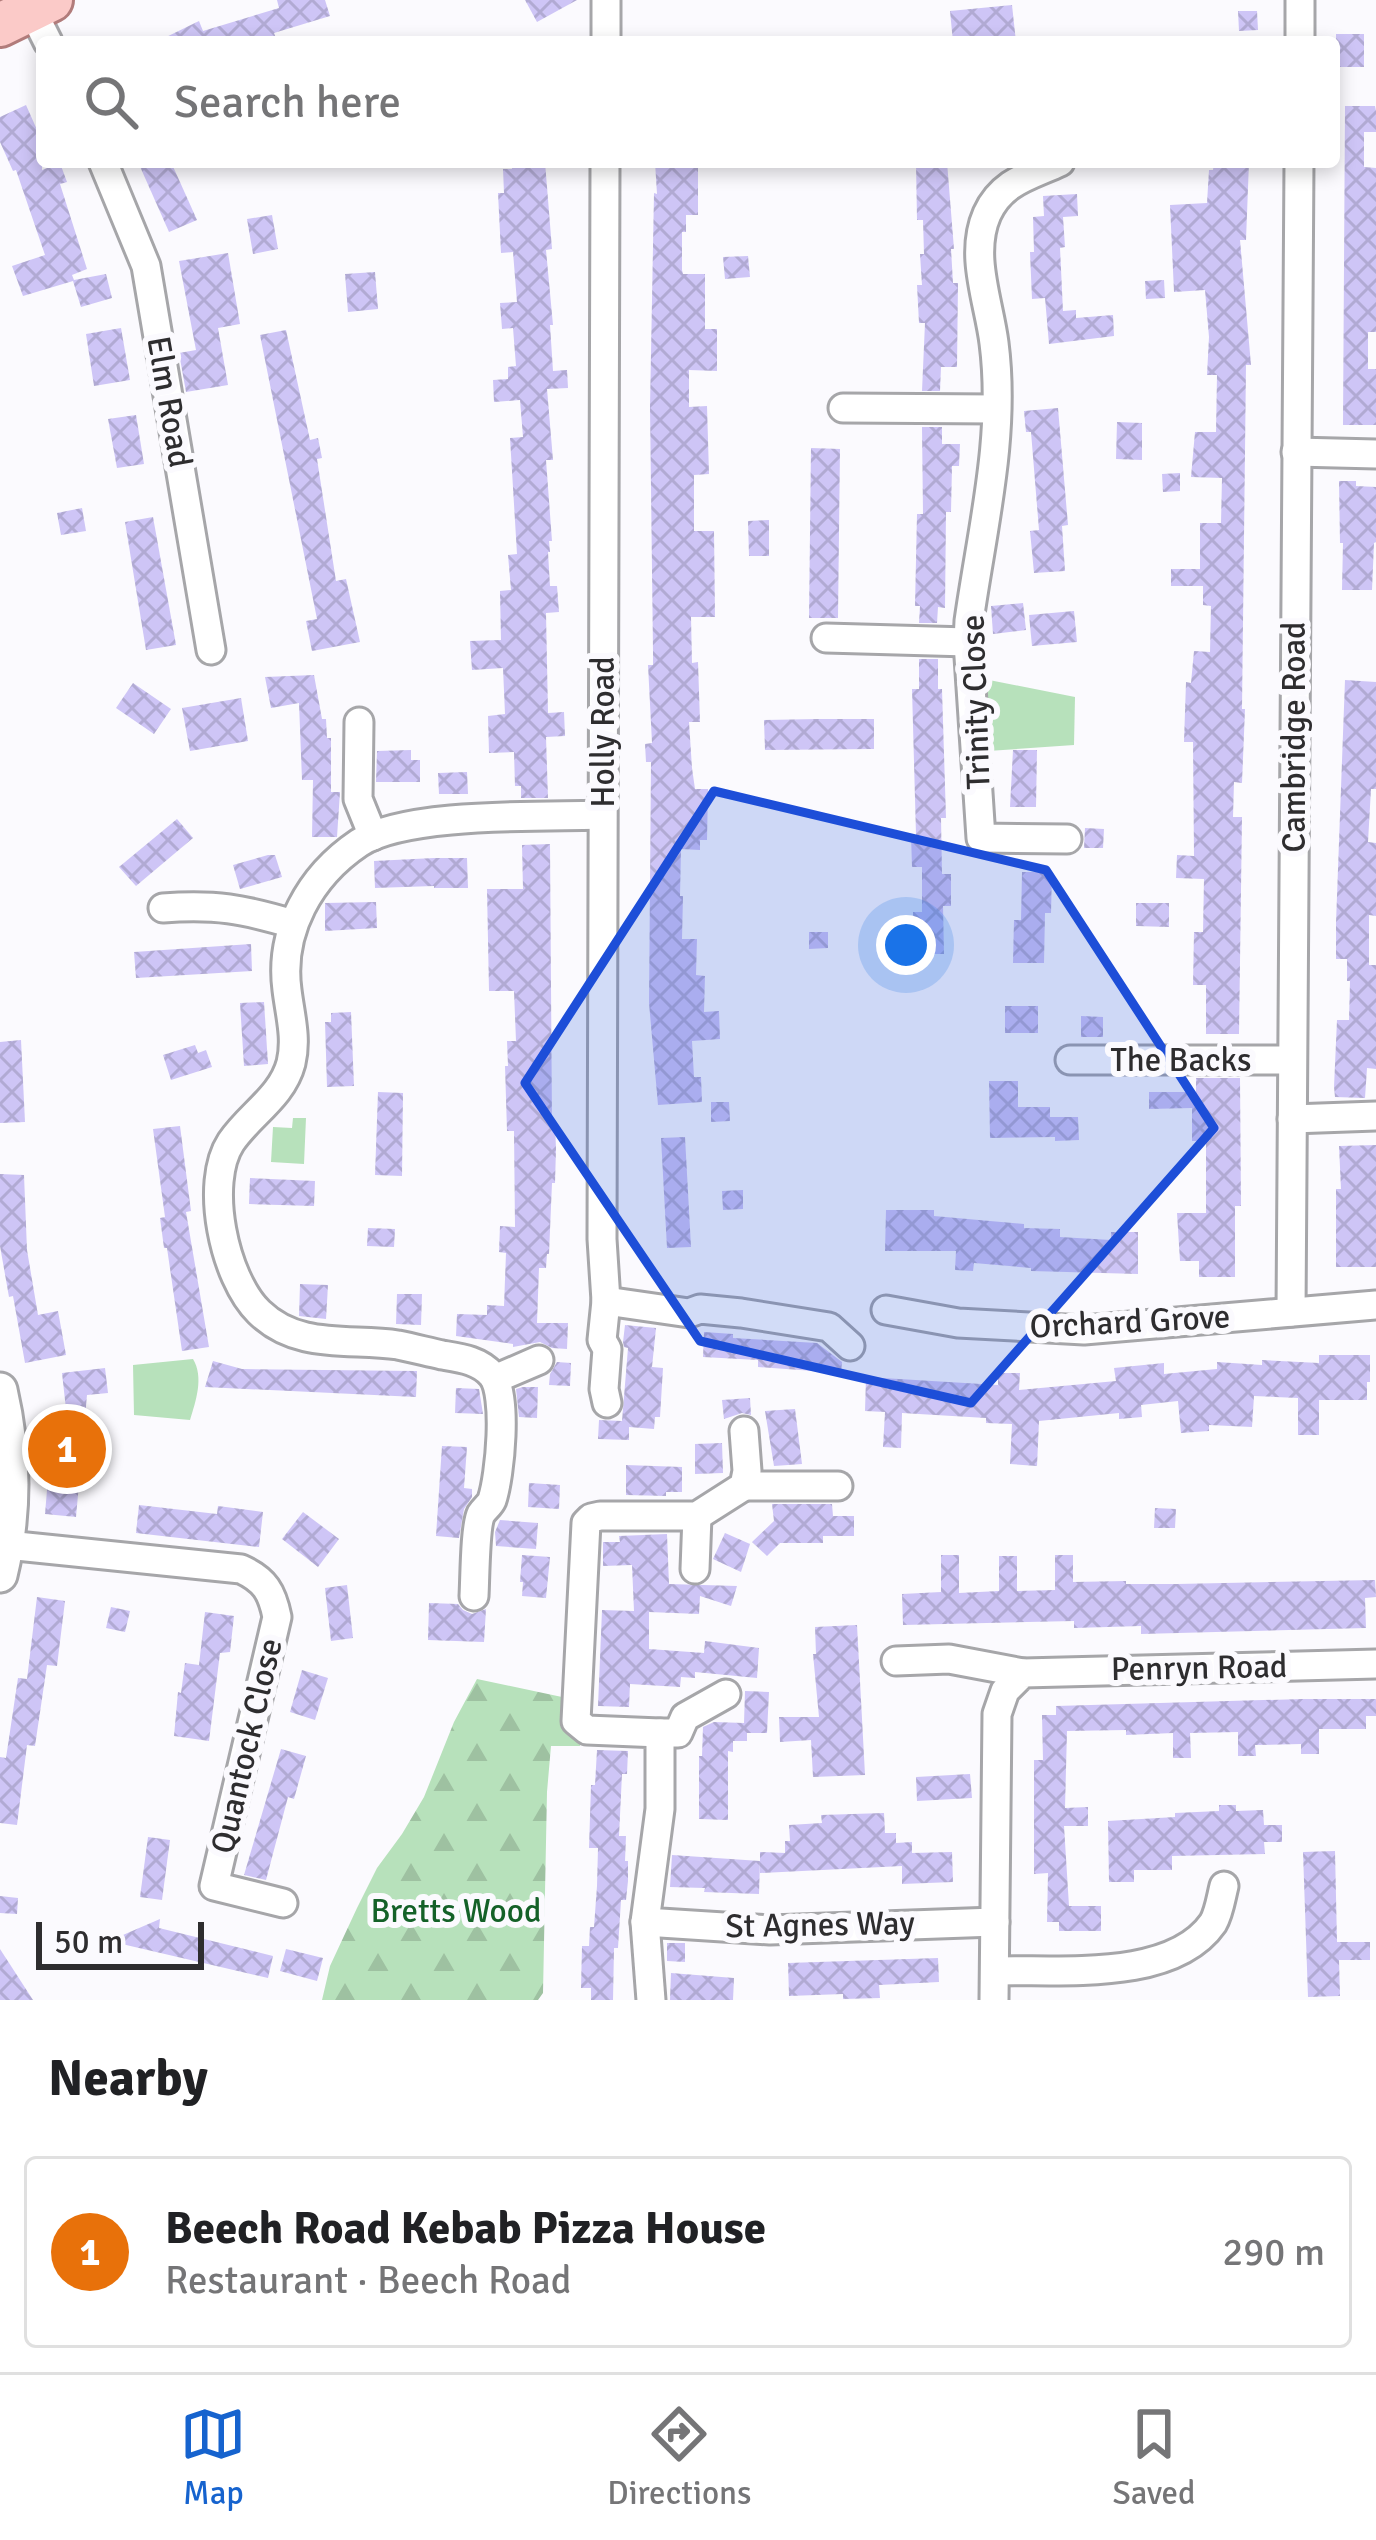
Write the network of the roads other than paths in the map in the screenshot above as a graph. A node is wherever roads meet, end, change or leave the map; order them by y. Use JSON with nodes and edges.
{"nodes":[{"id":1,"x":606,"y":0,"type":"edge"},
{"id":2,"x":1300,"y":0,"type":"edge"},
{"id":3,"x":606,"y":36,"type":"edge"},
{"id":4,"x":1300,"y":36,"type":"edge"},
{"id":5,"x":105,"y":168,"type":"edge"},
{"id":6,"x":605,"y":168,"type":"edge"},
{"id":7,"x":1046,"y":168,"type":"edge"},
{"id":8,"x":1299,"y":168,"type":"edge"},
{"id":9,"x":843,"y":408,"type":"dead end"},
{"id":10,"x":996,"y":410,"type":"junction"},
{"id":11,"x":1296,"y":452,"type":"junction"},
{"id":12,"x":1376,"y":454,"type":"edge"},
{"id":13,"x":826,"y":638,"type":"dead end"},
{"id":14,"x":968,"y":642,"type":"junction"},
{"id":15,"x":211,"y":650,"type":"dead end"},
{"id":16,"x":359,"y":722,"type":"dead end"},
{"id":17,"x":602,"y":815,"type":"junction"},
{"id":18,"x":373,"y":836,"type":"junction"},
{"id":19,"x":1067,"y":839,"type":"dead end"},
{"id":20,"x":163,"y":908,"type":"dead end"},
{"id":21,"x":293,"y":924,"type":"junction"},
{"id":22,"x":1070,"y":1060,"type":"dead end"},
{"id":23,"x":1292,"y":1060,"type":"junction"},
{"id":24,"x":1376,"y":1116,"type":"edge"},
{"id":25,"x":1292,"y":1119,"type":"junction"},
{"id":26,"x":606,"y":1301,"type":"junction"},
{"id":27,"x":1376,"y":1305,"type":"edge"},
{"id":28,"x":886,"y":1310,"type":"dead end"},
{"id":29,"x":1291,"y":1312,"type":"junction"},
{"id":30,"x":850,"y":1346,"type":"dead end"},
{"id":31,"x":538,"y":1360,"type":"dead end"},
{"id":32,"x":495,"y":1379,"type":"junction"},
{"id":33,"x":0,"y":1390,"type":"edge"},
{"id":34,"x":607,"y":1402,"type":"dead end"},
{"id":35,"x":744,"y":1431,"type":"dead end"},
{"id":36,"x":744,"y":1486,"type":"junction"},
{"id":37,"x":838,"y":1486,"type":"dead end"},
{"id":38,"x":697,"y":1516,"type":"junction"},
{"id":39,"x":4,"y":1560,"type":"edge"},
{"id":40,"x":695,"y":1569,"type":"dead end"},
{"id":41,"x":474,"y":1595,"type":"dead end"},
{"id":42,"x":896,"y":1661,"type":"dead end"},
{"id":43,"x":1376,"y":1664,"type":"edge"},
{"id":44,"x":1023,"y":1673,"type":"junction"},
{"id":45,"x":726,"y":1694,"type":"dead end"},
{"id":46,"x":660,"y":1733,"type":"junction"},
{"id":47,"x":1225,"y":1886,"type":"dead end"},
{"id":48,"x":283,"y":1903,"type":"dead end"},
{"id":49,"x":645,"y":1922,"type":"junction"},
{"id":50,"x":995,"y":1922,"type":"junction"},
{"id":51,"x":995,"y":1971,"type":"junction"},
{"id":52,"x":651,"y":2000,"type":"edge"},
{"id":53,"x":994,"y":2000,"type":"edge"}],
"edges":[{"from":1,"to":3,"type":"street"},
{"from":2,"to":4,"type":"street"},
{"from":5,"to":15,"type":"street","name":"Elm Road"},
{"from":6,"to":17,"type":"street","name":"Holly Road"},
{"from":7,"to":10,"type":"street","name":"Trinity Close"},
{"from":8,"to":11,"type":"street","name":"Cambridge Road"},
{"from":9,"to":10,"type":"street"},
{"from":10,"to":14,"type":"street","name":"Trinity Close"},
{"from":11,"to":12,"type":"street"},
{"from":11,"to":23,"type":"street","name":"Cambridge Road"},
{"from":13,"to":14,"type":"street"},
{"from":14,"to":19,"type":"street","name":"Trinity Close"},
{"from":16,"to":18,"type":"street"},
{"from":17,"to":18,"type":"street"},
{"from":17,"to":26,"type":"street","name":"Holly Road"},
{"from":18,"to":21,"type":"street"},
{"from":20,"to":21,"type":"street"},
{"from":21,"to":32,"type":"street"},
{"from":22,"to":23,"type":"street","name":"The Backs"},
{"from":23,"to":25,"type":"street","name":"Cambridge Road"},
{"from":24,"to":25,"type":"street"},
{"from":25,"to":29,"type":"street","name":"Cambridge Road"},
{"from":26,"to":30,"type":"street"},
{"from":26,"to":34,"type":"street","name":"Holly Road"},
{"from":27,"to":29,"type":"street","name":"Orchard Grove"},
{"from":28,"to":29,"type":"street","name":"Orchard Grove"},
{"from":31,"to":32,"type":"street"},
{"from":32,"to":41,"type":"street"},
{"from":33,"to":39,"type":"street"},
{"from":35,"to":36,"type":"street"},
{"from":36,"to":37,"type":"street"},
{"from":36,"to":38,"type":"street"},
{"from":38,"to":40,"type":"street"},
{"from":38,"to":46,"type":"street"},
{"from":39,"to":48,"type":"street","name":"Quantock Close"},
{"from":42,"to":44,"type":"street","name":"Penryn Road"},
{"from":43,"to":44,"type":"street","name":"Penryn Road"},
{"from":44,"to":50,"type":"street"},
{"from":45,"to":46,"type":"street"},
{"from":46,"to":49,"type":"street"},
{"from":47,"to":51,"type":"street"},
{"from":49,"to":50,"type":"street","name":"St Agnes Way"},
{"from":49,"to":52,"type":"street"},
{"from":50,"to":51,"type":"street"},
{"from":51,"to":53,"type":"street"}]}
